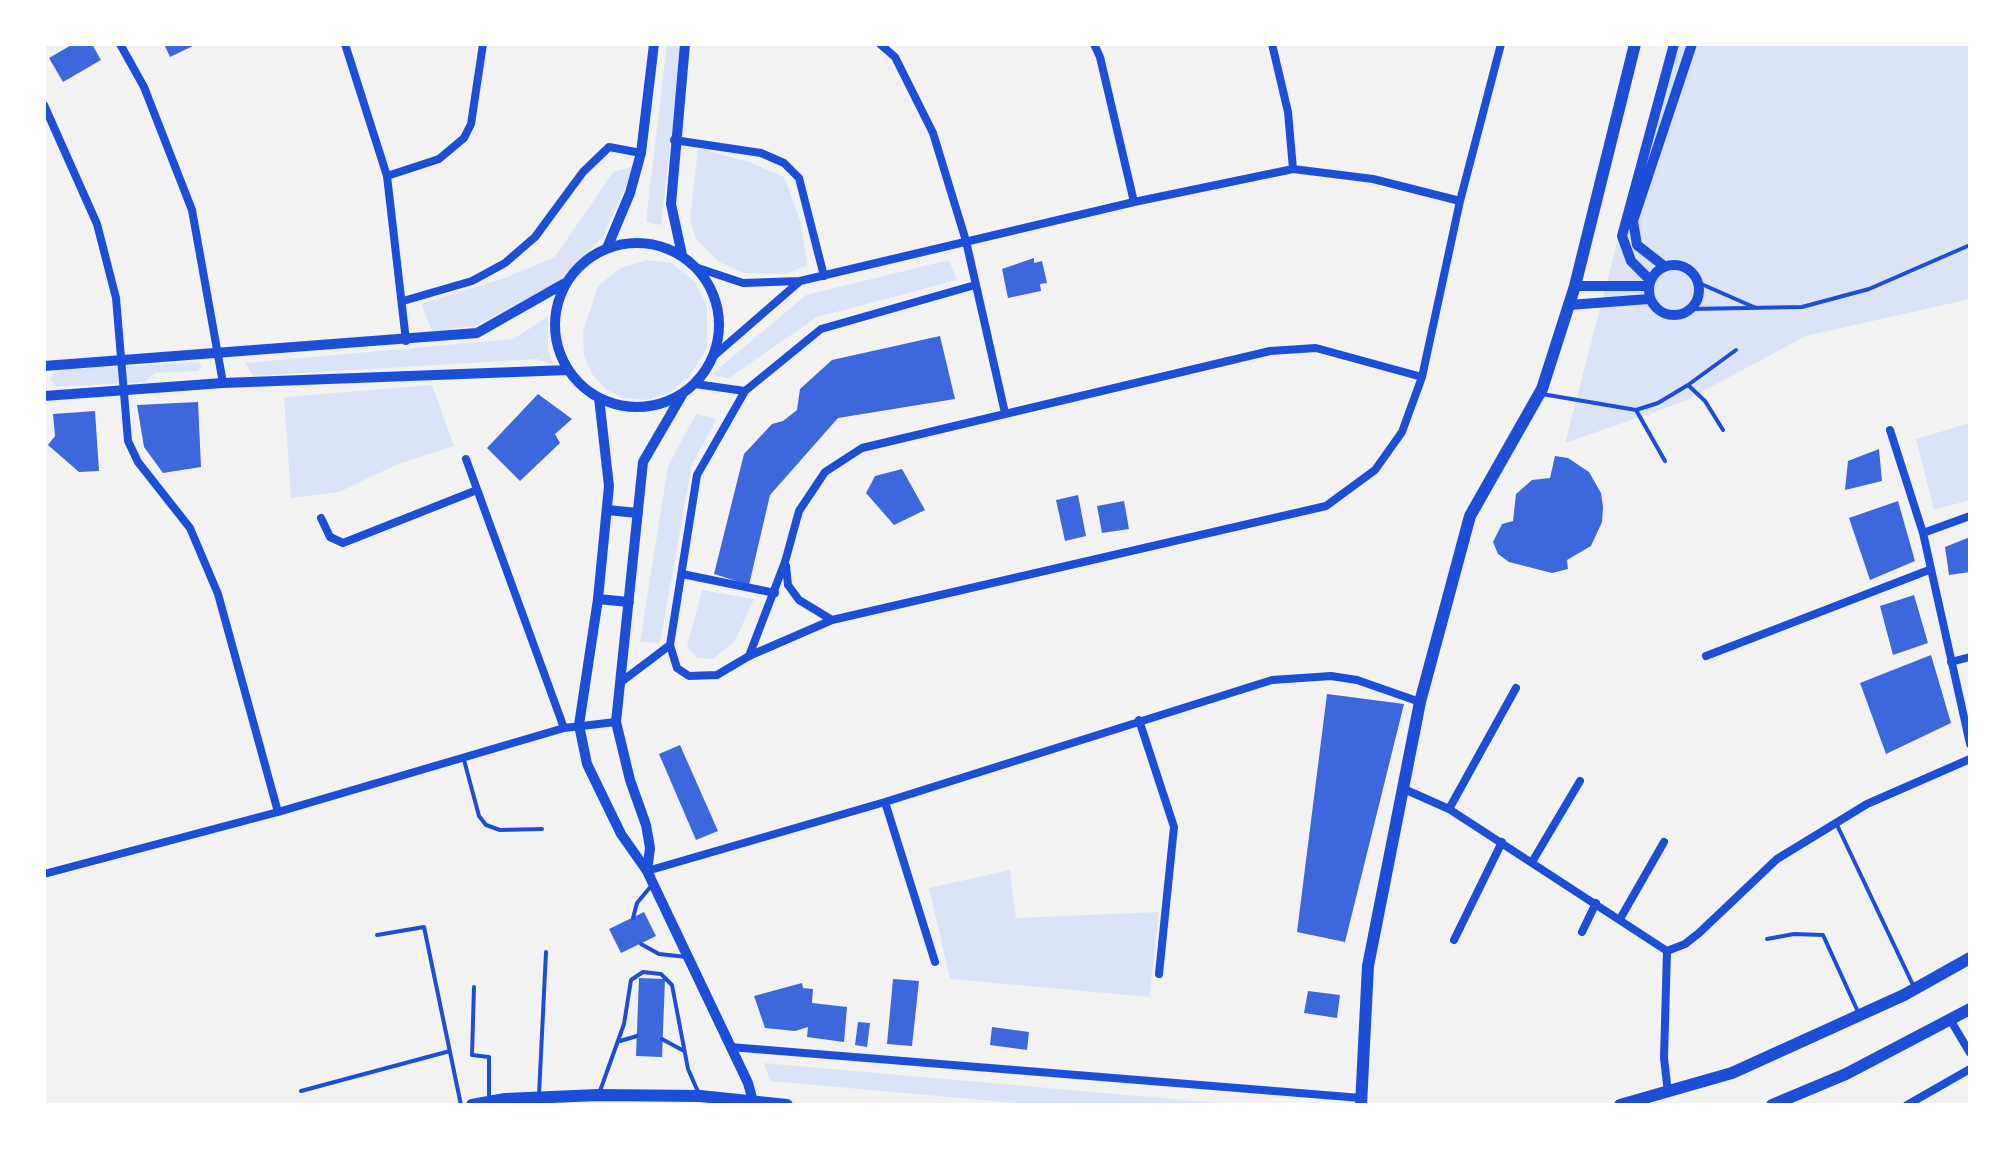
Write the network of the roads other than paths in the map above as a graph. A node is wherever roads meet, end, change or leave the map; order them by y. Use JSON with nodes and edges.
{"nodes":[{"id":1,"x":120,"y":44,"type":"edge"},
{"id":2,"x":345,"y":44,"type":"edge"},
{"id":3,"x":483,"y":44,"type":"edge"},
{"id":4,"x":654,"y":44,"type":"edge"},
{"id":5,"x":685,"y":44,"type":"edge"},
{"id":6,"x":880,"y":44,"type":"edge"},
{"id":7,"x":1094,"y":44,"type":"edge"},
{"id":8,"x":1272,"y":44,"type":"edge"},
{"id":9,"x":1501,"y":44,"type":"edge"},
{"id":10,"x":1635,"y":44,"type":"edge"},
{"id":11,"x":1674,"y":44,"type":"edge"},
{"id":12,"x":1692,"y":44,"type":"edge"},
{"id":13,"x":44,"y":105,"type":"edge"},
{"id":14,"x":674,"y":140,"type":"junction"},
{"id":15,"x":641,"y":153,"type":"junction"},
{"id":16,"x":1293,"y":169,"type":"junction"},
{"id":17,"x":387,"y":176,"type":"junction"},
{"id":18,"x":1460,"y":201,"type":"junction"},
{"id":19,"x":1134,"y":202,"type":"junction"},
{"id":20,"x":966,"y":241,"type":"junction"},
{"id":21,"x":1970,"y":245,"type":"edge"},
{"id":22,"x":607,"y":248,"type":"junction"},
{"id":23,"x":682,"y":255,"type":"junction"},
{"id":24,"x":1664,"y":266,"type":"junction"},
{"id":25,"x":698,"y":268,"type":"junction"},
{"id":26,"x":824,"y":276,"type":"junction"},
{"id":27,"x":800,"y":281,"type":"junction"},
{"id":28,"x":565,"y":283,"type":"junction"},
{"id":29,"x":1649,"y":283,"type":"junction"},
{"id":30,"x":1699,"y":283,"type":"junction"},
{"id":31,"x":975,"y":285,"type":"junction"},
{"id":32,"x":1575,"y":286,"type":"junction"},
{"id":33,"x":1649,"y":299,"type":"junction"},
{"id":34,"x":403,"y":301,"type":"junction"},
{"id":35,"x":1569,"y":305,"type":"junction"},
{"id":36,"x":1690,"y":309,"type":"junction"},
{"id":37,"x":1758,"y":309,"type":"junction"},
{"id":38,"x":406,"y":341,"type":"junction"},
{"id":39,"x":1736,"y":350,"type":"dead end"},
{"id":40,"x":220,"y":354,"type":"junction"},
{"id":41,"x":715,"y":355,"type":"junction"},
{"id":42,"x":44,"y":366,"type":"edge"},
{"id":43,"x":568,"y":370,"type":"junction"},
{"id":44,"x":1422,"y":377,"type":"junction"},
{"id":45,"x":223,"y":383,"type":"junction"},
{"id":46,"x":695,"y":384,"type":"junction"},
{"id":47,"x":1688,"y":385,"type":"junction"},
{"id":48,"x":745,"y":391,"type":"junction"},
{"id":49,"x":1540,"y":393,"type":"junction"},
{"id":50,"x":682,"y":395,"type":"junction"},
{"id":51,"x":44,"y":396,"type":"edge"},
{"id":52,"x":599,"y":398,"type":"junction"},
{"id":53,"x":1636,"y":410,"type":"junction"},
{"id":54,"x":1005,"y":413,"type":"junction"},
{"id":55,"x":1723,"y":430,"type":"dead end"},
{"id":56,"x":1890,"y":430,"type":"dead end"},
{"id":57,"x":466,"y":459,"type":"dead end"},
{"id":58,"x":1665,"y":461,"type":"dead end"},
{"id":59,"x":477,"y":490,"type":"junction"},
{"id":60,"x":607,"y":510,"type":"junction"},
{"id":61,"x":638,"y":513,"type":"junction"},
{"id":62,"x":1970,"y":516,"type":"edge"},
{"id":63,"x":321,"y":518,"type":"dead end"},
{"id":64,"x":1923,"y":533,"type":"junction"},
{"id":65,"x":785,"y":562,"type":"junction"},
{"id":66,"x":1929,"y":570,"type":"junction"},
{"id":67,"x":682,"y":574,"type":"junction"},
{"id":68,"x":775,"y":593,"type":"junction"},
{"id":69,"x":598,"y":599,"type":"junction"},
{"id":70,"x":629,"y":602,"type":"junction"},
{"id":71,"x":832,"y":620,"type":"junction"},
{"id":72,"x":670,"y":645,"type":"junction"},
{"id":73,"x":749,"y":656,"type":"junction"},
{"id":74,"x":1706,"y":656,"type":"dead end"},
{"id":75,"x":1970,"y":657,"type":"edge"},
{"id":76,"x":1951,"y":662,"type":"junction"},
{"id":77,"x":621,"y":682,"type":"junction"},
{"id":78,"x":1516,"y":688,"type":"dead end"},
{"id":79,"x":1420,"y":702,"type":"junction"},
{"id":80,"x":1139,"y":720,"type":"junction"},
{"id":81,"x":616,"y":722,"type":"junction"},
{"id":82,"x":579,"y":725,"type":"junction"},
{"id":83,"x":564,"y":728,"type":"junction"},
{"id":84,"x":1970,"y":744,"type":"edge"},
{"id":85,"x":464,"y":757,"type":"junction"},
{"id":86,"x":1970,"y":759,"type":"edge"},
{"id":87,"x":1580,"y":781,"type":"dead end"},
{"id":88,"x":1404,"y":789,"type":"junction"},
{"id":89,"x":885,"y":802,"type":"junction"},
{"id":90,"x":1449,"y":809,"type":"junction"},
{"id":91,"x":278,"y":812,"type":"junction"},
{"id":92,"x":1836,"y":823,"type":"junction"},
{"id":93,"x":542,"y":829,"type":"dead end"},
{"id":94,"x":1502,"y":842,"type":"junction"},
{"id":95,"x":1664,"y":842,"type":"dead end"},
{"id":96,"x":1532,"y":862,"type":"junction"},
{"id":97,"x":647,"y":871,"type":"junction"},
{"id":98,"x":44,"y":874,"type":"edge"},
{"id":99,"x":653,"y":883,"type":"junction"},
{"id":100,"x":1596,"y":903,"type":"junction"},
{"id":101,"x":633,"y":918,"type":"dead end"},
{"id":102,"x":1620,"y":919,"type":"junction"},
{"id":103,"x":1582,"y":932,"type":"dead end"},
{"id":104,"x":377,"y":935,"type":"dead end"},
{"id":105,"x":1767,"y":939,"type":"dead end"},
{"id":106,"x":1454,"y":940,"type":"dead end"},
{"id":107,"x":641,"y":944,"type":"dead end"},
{"id":108,"x":1667,"y":951,"type":"junction"},
{"id":109,"x":546,"y":952,"type":"dead end"},
{"id":110,"x":688,"y":957,"type":"junction"},
{"id":111,"x":1970,"y":958,"type":"edge"},
{"id":112,"x":935,"y":962,"type":"dead end"},
{"id":113,"x":1159,"y":974,"type":"dead end"},
{"id":114,"x":474,"y":987,"type":"dead end"},
{"id":115,"x":1915,"y":989,"type":"junction"},
{"id":116,"x":1970,"y":1009,"type":"edge"},
{"id":117,"x":1860,"y":1016,"type":"junction"},
{"id":118,"x":1951,"y":1021,"type":"junction"},
{"id":119,"x":637,"y":1036,"type":"dead end"},
{"id":120,"x":662,"y":1039,"type":"dead end"},
{"id":121,"x":619,"y":1042,"type":"junction"},
{"id":122,"x":730,"y":1047,"type":"junction"},
{"id":123,"x":450,"y":1051,"type":"junction"},
{"id":124,"x":684,"y":1051,"type":"junction"},
{"id":125,"x":1970,"y":1053,"type":"edge"},
{"id":126,"x":1970,"y":1069,"type":"edge"},
{"id":127,"x":301,"y":1091,"type":"dead end"},
{"id":128,"x":1668,"y":1093,"type":"junction"},
{"id":129,"x":598,"y":1095,"type":"junction"},
{"id":130,"x":700,"y":1096,"type":"junction"},
{"id":131,"x":539,"y":1098,"type":"junction"},
{"id":132,"x":489,"y":1101,"type":"junction"},
{"id":133,"x":1361,"y":1101,"type":"edge"},
{"id":134,"x":754,"y":1104,"type":"edge"},
{"id":135,"x":461,"y":1105,"type":"edge"},
{"id":136,"x":472,"y":1105,"type":"edge"},
{"id":137,"x":787,"y":1105,"type":"edge"},
{"id":138,"x":1620,"y":1105,"type":"edge"},
{"id":139,"x":1772,"y":1105,"type":"edge"},
{"id":140,"x":1907,"y":1105,"type":"edge"}],
"edges":[{"from":1,"to":40,"type":"street"},
{"from":2,"to":17,"type":"street"},
{"from":3,"to":17,"type":"street"},
{"from":4,"to":15,"type":"street"},
{"from":5,"to":14,"type":"street"},
{"from":6,"to":20,"type":"street"},
{"from":7,"to":19,"type":"street"},
{"from":8,"to":16,"type":"street"},
{"from":9,"to":18,"type":"street"},
{"from":10,"to":32,"type":"main road"},
{"from":11,"to":29,"type":"street"},
{"from":12,"to":24,"type":"street"},
{"from":13,"to":91,"type":"street"},
{"from":14,"to":23,"type":"street"},
{"from":14,"to":26,"type":"street"},
{"from":15,"to":22,"type":"street"},
{"from":15,"to":34,"type":"street"},
{"from":16,"to":18,"type":"street"},
{"from":16,"to":19,"type":"street"},
{"from":17,"to":34,"type":"street"},
{"from":18,"to":44,"type":"street"},
{"from":19,"to":20,"type":"street"},
{"from":20,"to":26,"type":"street"},
{"from":20,"to":31,"type":"street"},
{"from":21,"to":37,"type":"lane"},
{"from":22,"to":23,"type":"street"},
{"from":22,"to":28,"type":"street"},
{"from":23,"to":25,"type":"street"},
{"from":24,"to":29,"type":"street"},
{"from":24,"to":30,"type":"street"},
{"from":25,"to":27,"type":"street"},
{"from":25,"to":41,"type":"street"},
{"from":26,"to":27,"type":"street"},
{"from":27,"to":41,"type":"street"},
{"from":28,"to":38,"type":"street"},
{"from":28,"to":43,"type":"street"},
{"from":29,"to":32,"type":"street"},
{"from":29,"to":33,"type":"street"},
{"from":30,"to":36,"type":"street"},
{"from":30,"to":37,"type":"lane"},
{"from":31,"to":48,"type":"street"},
{"from":31,"to":54,"type":"street"},
{"from":32,"to":35,"type":"main road"},
{"from":33,"to":35,"type":"street"},
{"from":33,"to":36,"type":"street"},
{"from":34,"to":38,"type":"street"},
{"from":35,"to":49,"type":"main road"},
{"from":36,"to":37,"type":"lane"},
{"from":38,"to":40,"type":"street"},
{"from":39,"to":47,"type":"lane"},
{"from":40,"to":42,"type":"street"},
{"from":40,"to":45,"type":"street"},
{"from":41,"to":46,"type":"street"},
{"from":43,"to":45,"type":"street"},
{"from":43,"to":52,"type":"street"},
{"from":44,"to":54,"type":"street"},
{"from":44,"to":71,"type":"street"},
{"from":45,"to":51,"type":"street"},
{"from":46,"to":48,"type":"street"},
{"from":46,"to":50,"type":"street"},
{"from":47,"to":53,"type":"lane"},
{"from":47,"to":55,"type":"lane"},
{"from":48,"to":67,"type":"street"},
{"from":49,"to":53,"type":"lane"},
{"from":49,"to":79,"type":"main road"},
{"from":50,"to":52,"type":"street"},
{"from":50,"to":61,"type":"street"},
{"from":52,"to":60,"type":"street"},
{"from":53,"to":58,"type":"lane"},
{"from":54,"to":65,"type":"street"},
{"from":56,"to":64,"type":"street"},
{"from":57,"to":59,"type":"street"},
{"from":59,"to":63,"type":"street"},
{"from":59,"to":83,"type":"street"},
{"from":60,"to":61,"type":"street"},
{"from":60,"to":69,"type":"street"},
{"from":61,"to":70,"type":"street"},
{"from":62,"to":64,"type":"street"},
{"from":64,"to":66,"type":"street"},
{"from":65,"to":68,"type":"street"},
{"from":65,"to":71,"type":"street"},
{"from":66,"to":74,"type":"street"},
{"from":66,"to":76,"type":"street"},
{"from":67,"to":68,"type":"street"},
{"from":67,"to":72,"type":"street"},
{"from":68,"to":73,"type":"street"},
{"from":69,"to":70,"type":"street"},
{"from":69,"to":82,"type":"street"},
{"from":70,"to":77,"type":"street"},
{"from":71,"to":73,"type":"street"},
{"from":72,"to":73,"type":"street"},
{"from":72,"to":77,"type":"street"},
{"from":75,"to":76,"type":"street"},
{"from":76,"to":84,"type":"street"},
{"from":77,"to":81,"type":"street"},
{"from":78,"to":90,"type":"street"},
{"from":79,"to":80,"type":"street"},
{"from":79,"to":88,"type":"main road"},
{"from":80,"to":89,"type":"street"},
{"from":80,"to":113,"type":"street"},
{"from":81,"to":82,"type":"street"},
{"from":81,"to":97,"type":"street"},
{"from":82,"to":83,"type":"street"},
{"from":82,"to":97,"type":"street"},
{"from":83,"to":85,"type":"street"},
{"from":85,"to":91,"type":"street"},
{"from":85,"to":93,"type":"lane"},
{"from":86,"to":92,"type":"street"},
{"from":87,"to":96,"type":"street"},
{"from":88,"to":90,"type":"street"},
{"from":88,"to":133,"type":"main road"},
{"from":89,"to":97,"type":"street"},
{"from":89,"to":112,"type":"street"},
{"from":90,"to":94,"type":"street"},
{"from":91,"to":98,"type":"street"},
{"from":92,"to":108,"type":"street"},
{"from":92,"to":115,"type":"lane"},
{"from":94,"to":96,"type":"street"},
{"from":94,"to":106,"type":"street"},
{"from":95,"to":102,"type":"street"},
{"from":96,"to":100,"type":"street"},
{"from":97,"to":99,"type":"street"},
{"from":99,"to":101,"type":"lane"},
{"from":99,"to":110,"type":"street"},
{"from":100,"to":102,"type":"street"},
{"from":100,"to":103,"type":"street"},
{"from":102,"to":108,"type":"street"},
{"from":104,"to":123,"type":"lane"},
{"from":105,"to":117,"type":"lane"},
{"from":107,"to":110,"type":"lane"},
{"from":108,"to":128,"type":"street"},
{"from":109,"to":131,"type":"lane"},
{"from":110,"to":122,"type":"street"},
{"from":111,"to":115,"type":"main road"},
{"from":114,"to":132,"type":"lane"},
{"from":115,"to":117,"type":"main road"},
{"from":116,"to":118,"type":"main road"},
{"from":117,"to":128,"type":"main road"},
{"from":118,"to":125,"type":"street"},
{"from":118,"to":139,"type":"main road"},
{"from":119,"to":121,"type":"lane"},
{"from":120,"to":124,"type":"lane"},
{"from":121,"to":124,"type":"lane"},
{"from":121,"to":129,"type":"lane"},
{"from":122,"to":133,"type":"street"},
{"from":122,"to":134,"type":"street"},
{"from":123,"to":127,"type":"lane"},
{"from":123,"to":135,"type":"lane"},
{"from":124,"to":130,"type":"lane"},
{"from":126,"to":140,"type":"street"},
{"from":128,"to":138,"type":"main road"},
{"from":129,"to":130,"type":"main road"},
{"from":129,"to":131,"type":"main road"},
{"from":130,"to":134,"type":"main road"},
{"from":131,"to":132,"type":"main road"},
{"from":132,"to":136,"type":"main road"},
{"from":134,"to":137,"type":"main road"}]}
